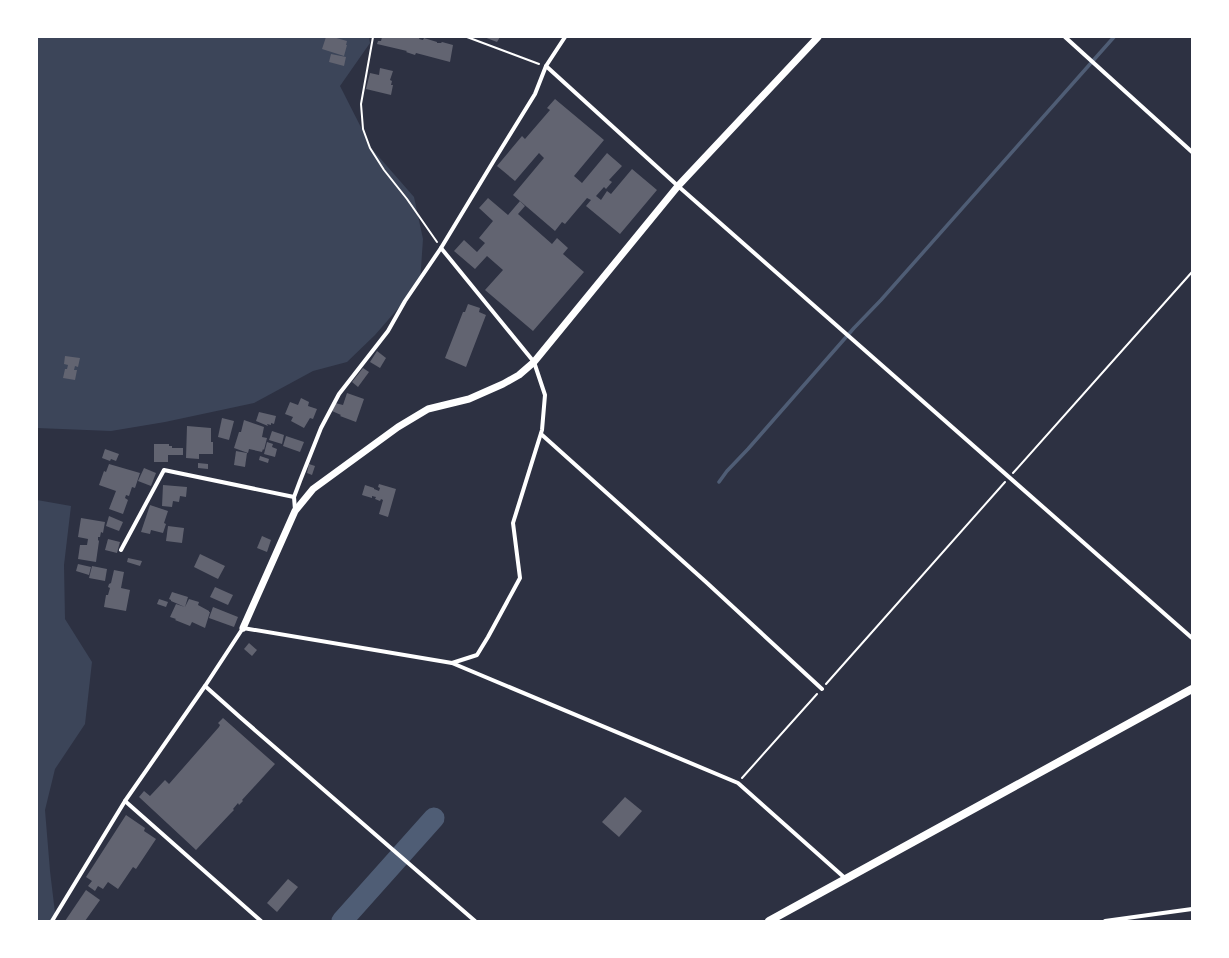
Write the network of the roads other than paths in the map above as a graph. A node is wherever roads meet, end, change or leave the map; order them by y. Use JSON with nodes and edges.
{"nodes":[{"id":1,"x":565,"y":37,"type":"edge"},
{"id":2,"x":818,"y":37,"type":"edge"},
{"id":3,"x":1065,"y":37,"type":"edge"},
{"id":4,"x":546,"y":66,"type":"junction"},
{"id":5,"x":1192,"y":152,"type":"edge"},
{"id":6,"x":678,"y":186,"type":"junction"},
{"id":7,"x":442,"y":248,"type":"junction"},
{"id":8,"x":534,"y":362,"type":"junction"},
{"id":9,"x":541,"y":434,"type":"junction"},
{"id":10,"x":294,"y":497,"type":"junction"},
{"id":11,"x":295,"y":511,"type":"junction"},
{"id":12,"x":121,"y":550,"type":"dead end"},
{"id":13,"x":243,"y":628,"type":"junction"},
{"id":14,"x":1192,"y":638,"type":"edge"},
{"id":15,"x":452,"y":663,"type":"junction"},
{"id":16,"x":206,"y":686,"type":"junction"},
{"id":17,"x":822,"y":689,"type":"road end"},
{"id":18,"x":1192,"y":689,"type":"edge"},
{"id":19,"x":125,"y":801,"type":"junction"},
{"id":20,"x":846,"y":879,"type":"junction"},
{"id":21,"x":1192,"y":909,"type":"edge"},
{"id":22,"x":53,"y":920,"type":"edge"},
{"id":23,"x":261,"y":921,"type":"edge"},
{"id":24,"x":475,"y":921,"type":"edge"},
{"id":25,"x":769,"y":921,"type":"edge"},
{"id":26,"x":1106,"y":921,"type":"edge"}],
"edges":[{"from":1,"to":4,"type":"street"},
{"from":2,"to":6,"type":"street"},
{"from":3,"to":5,"type":"street"},
{"from":4,"to":6,"type":"street"},
{"from":4,"to":7,"type":"street"},
{"from":6,"to":8,"type":"street"},
{"from":6,"to":14,"type":"street"},
{"from":7,"to":8,"type":"street"},
{"from":7,"to":10,"type":"street"},
{"from":8,"to":9,"type":"street"},
{"from":8,"to":11,"type":"street"},
{"from":9,"to":15,"type":"street"},
{"from":9,"to":17,"type":"street"},
{"from":10,"to":11,"type":"street"},
{"from":10,"to":12,"type":"street"},
{"from":11,"to":13,"type":"street"},
{"from":13,"to":15,"type":"street"},
{"from":13,"to":16,"type":"street"},
{"from":15,"to":20,"type":"street"},
{"from":16,"to":19,"type":"street"},
{"from":16,"to":24,"type":"street"},
{"from":18,"to":20,"type":"main road"},
{"from":19,"to":22,"type":"street"},
{"from":19,"to":23,"type":"street"},
{"from":20,"to":25,"type":"main road"},
{"from":21,"to":26,"type":"street"}]}
